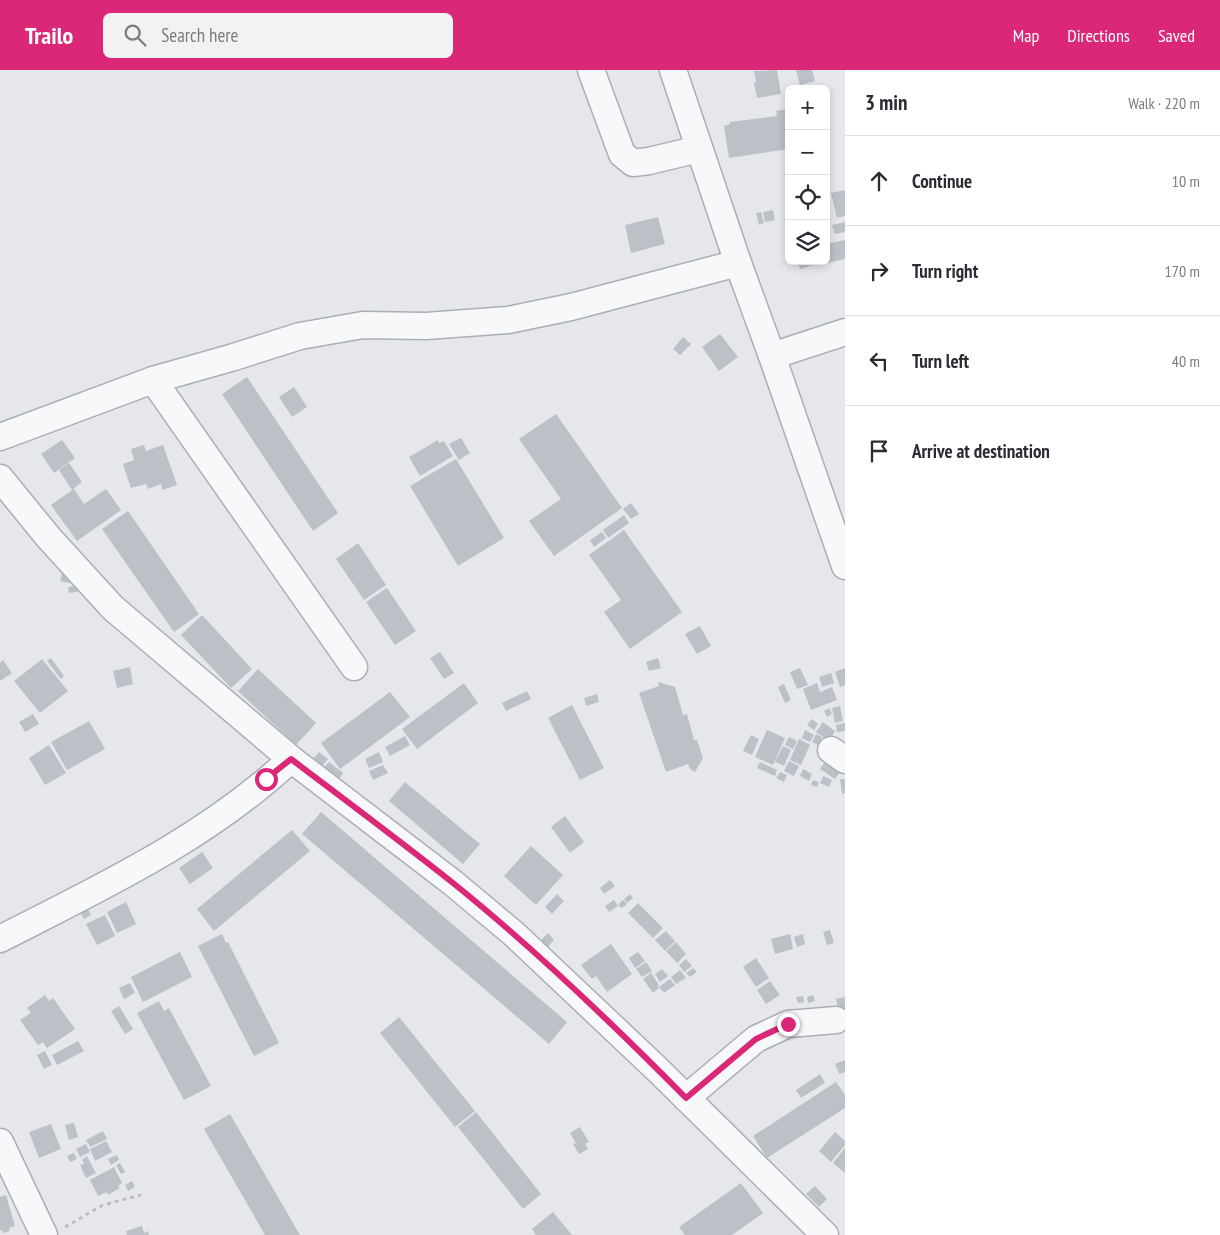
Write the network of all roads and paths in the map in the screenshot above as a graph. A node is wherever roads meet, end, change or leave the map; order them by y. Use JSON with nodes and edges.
{"nodes":[{"id":1,"x":591,"y":70,"type":"edge"},
{"id":2,"x":673,"y":70,"type":"edge"},
{"id":3,"x":699,"y":149,"type":"junction"},
{"id":4,"x":738,"y":263,"type":"junction"},
{"id":5,"x":845,"y":332,"type":"edge"},
{"id":6,"x":772,"y":356,"type":"junction"},
{"id":7,"x":153,"y":380,"type":"junction"},
{"id":8,"x":0,"y":437,"type":"edge"},
{"id":9,"x":0,"y":478,"type":"edge"},
{"id":10,"x":845,"y":566,"type":"edge"},
{"id":11,"x":354,"y":667,"type":"dead end"},
{"id":12,"x":291,"y":759,"type":"junction"},
{"id":13,"x":0,"y":939,"type":"edge"},
{"id":14,"x":836,"y":1020,"type":"dead end"},
{"id":15,"x":686,"y":1098,"type":"junction"},
{"id":16,"x":0,"y":1142,"type":"edge"},
{"id":17,"x":141,"y":1195,"type":"dead end"},
{"id":18,"x":54,"y":1232,"type":"edge"},
{"id":19,"x":825,"y":1235,"type":"edge"}],
"edges":[{"from":1,"to":3,"type":"street"},
{"from":2,"to":3,"type":"street"},
{"from":3,"to":4,"type":"street"},
{"from":4,"to":6,"type":"street"},
{"from":4,"to":7,"type":"street"},
{"from":5,"to":6,"type":"street"},
{"from":6,"to":10,"type":"street"},
{"from":7,"to":8,"type":"street"},
{"from":7,"to":11,"type":"street"},
{"from":9,"to":12,"type":"street"},
{"from":12,"to":13,"type":"street"},
{"from":12,"to":15,"type":"street"},
{"from":14,"to":15,"type":"street"},
{"from":15,"to":19,"type":"street"},
{"from":16,"to":18,"type":"street"},
{"from":17,"to":18,"type":"path"}]}
